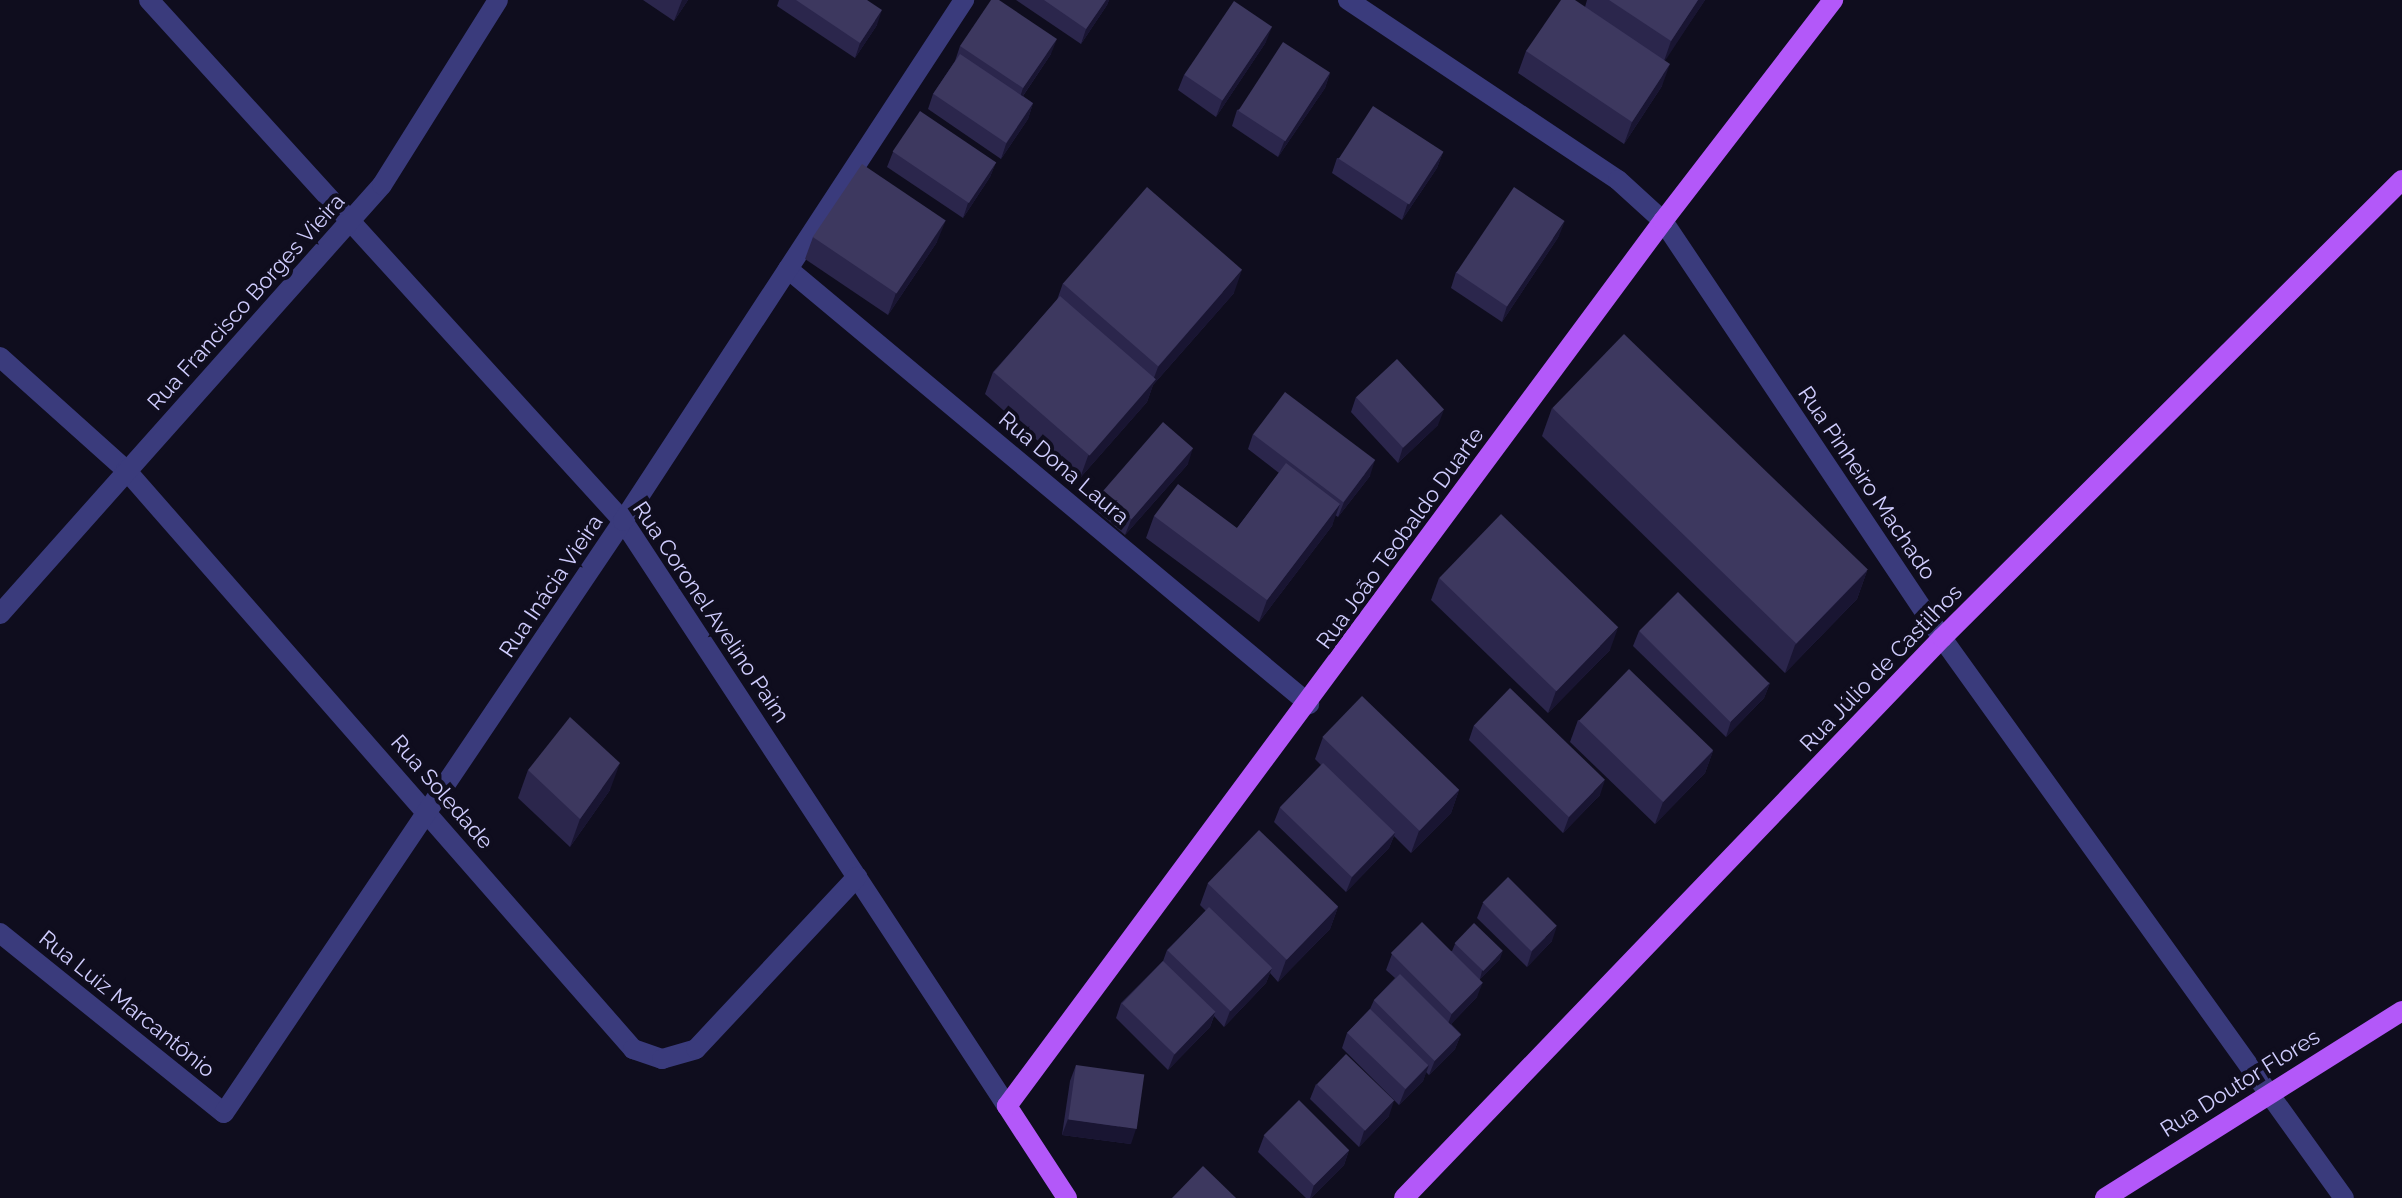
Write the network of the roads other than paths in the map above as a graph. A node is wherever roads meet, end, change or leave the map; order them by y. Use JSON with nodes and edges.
{"nodes":[{"id":1,"x":149,"y":0,"type":"edge"},
{"id":2,"x":498,"y":0,"type":"edge"},
{"id":3,"x":964,"y":0,"type":"edge"},
{"id":4,"x":1348,"y":0,"type":"edge"},
{"id":5,"x":1833,"y":0,"type":"edge"},
{"id":6,"x":2402,"y":180,"type":"edge"},
{"id":7,"x":1663,"y":221,"type":"junction"},
{"id":8,"x":351,"y":222,"type":"junction"},
{"id":9,"x":788,"y":269,"type":"junction"},
{"id":10,"x":0,"y":357,"type":"edge"},
{"id":11,"x":126,"y":470,"type":"junction"},
{"id":12,"x":623,"y":521,"type":"junction"},
{"id":13,"x":0,"y":614,"type":"edge"},
{"id":14,"x":1942,"y":638,"type":"junction"},
{"id":15,"x":1309,"y":704,"type":"junction"},
{"id":16,"x":428,"y":812,"type":"junction"},
{"id":17,"x":857,"y":877,"type":"junction"},
{"id":18,"x":0,"y":933,"type":"edge"},
{"id":19,"x":2402,"y":1011,"type":"edge"},
{"id":20,"x":2269,"y":1092,"type":"junction"},
{"id":21,"x":1007,"y":1106,"type":"junction"},
{"id":22,"x":224,"y":1113,"type":"joint"},
{"id":23,"x":1066,"y":1198,"type":"edge"},
{"id":24,"x":1404,"y":1198,"type":"edge"},
{"id":25,"x":2105,"y":1198,"type":"edge"},
{"id":26,"x":2344,"y":1198,"type":"edge"}],
"edges":[{"from":1,"to":8,"type":"street","name":"Rua Coronel Avelino Paim"},
{"from":2,"to":8,"type":"street","name":"Rua Francisco Borges Vieira"},
{"from":3,"to":9,"type":"street","name":"Rua Inácia Vieira"},
{"from":4,"to":7,"type":"street","name":"Rua Pinheiro Machado"},
{"from":5,"to":7,"type":"main road","name":"Rua João Teobaldo Duarte"},
{"from":6,"to":14,"type":"main road","name":"Rua Júlio de Castilhos"},
{"from":7,"to":14,"type":"street","name":"Rua Pinheiro Machado"},
{"from":7,"to":15,"type":"main road","name":"Rua João Teobaldo Duarte"},
{"from":8,"to":11,"type":"street","name":"Rua Francisco Borges Vieira"},
{"from":8,"to":12,"type":"street","name":"Rua Coronel Avelino Paim"},
{"from":9,"to":12,"type":"street","name":"Rua Inácia Vieira"},
{"from":9,"to":15,"type":"street","name":"Rua Dona Laura"},
{"from":10,"to":11,"type":"street","name":"Rua Soledade"},
{"from":11,"to":13,"type":"street","name":"Rua Francisco Borges Vieira"},
{"from":11,"to":16,"type":"street","name":"Rua Soledade"},
{"from":12,"to":16,"type":"street","name":"Rua Inácia Vieira"},
{"from":12,"to":17,"type":"street","name":"Rua Coronel Avelino Paim"},
{"from":14,"to":20,"type":"street","name":"Rua Pinheiro Machado"},
{"from":14,"to":24,"type":"main road","name":"Rua Júlio de Castilhos"},
{"from":15,"to":21,"type":"main road","name":"Rua João Teobaldo Duarte"},
{"from":16,"to":17,"type":"street","name":"Rua Soledade"},
{"from":16,"to":22,"type":"street","name":"Rua Inácia Vieira"},
{"from":17,"to":21,"type":"street","name":"Rua Coronel Avelino Paim"},
{"from":18,"to":22,"type":"street","name":"Rua Luiz Marcantônio"},
{"from":19,"to":20,"type":"main road","name":"Rua Doutor Flores"},
{"from":20,"to":25,"type":"main road","name":"Rua Doutor Flores"},
{"from":20,"to":26,"type":"street","name":"Rua Pinheiro Machado"},
{"from":21,"to":23,"type":"main road","name":"Rua Coronel Avelino Paim"}]}
